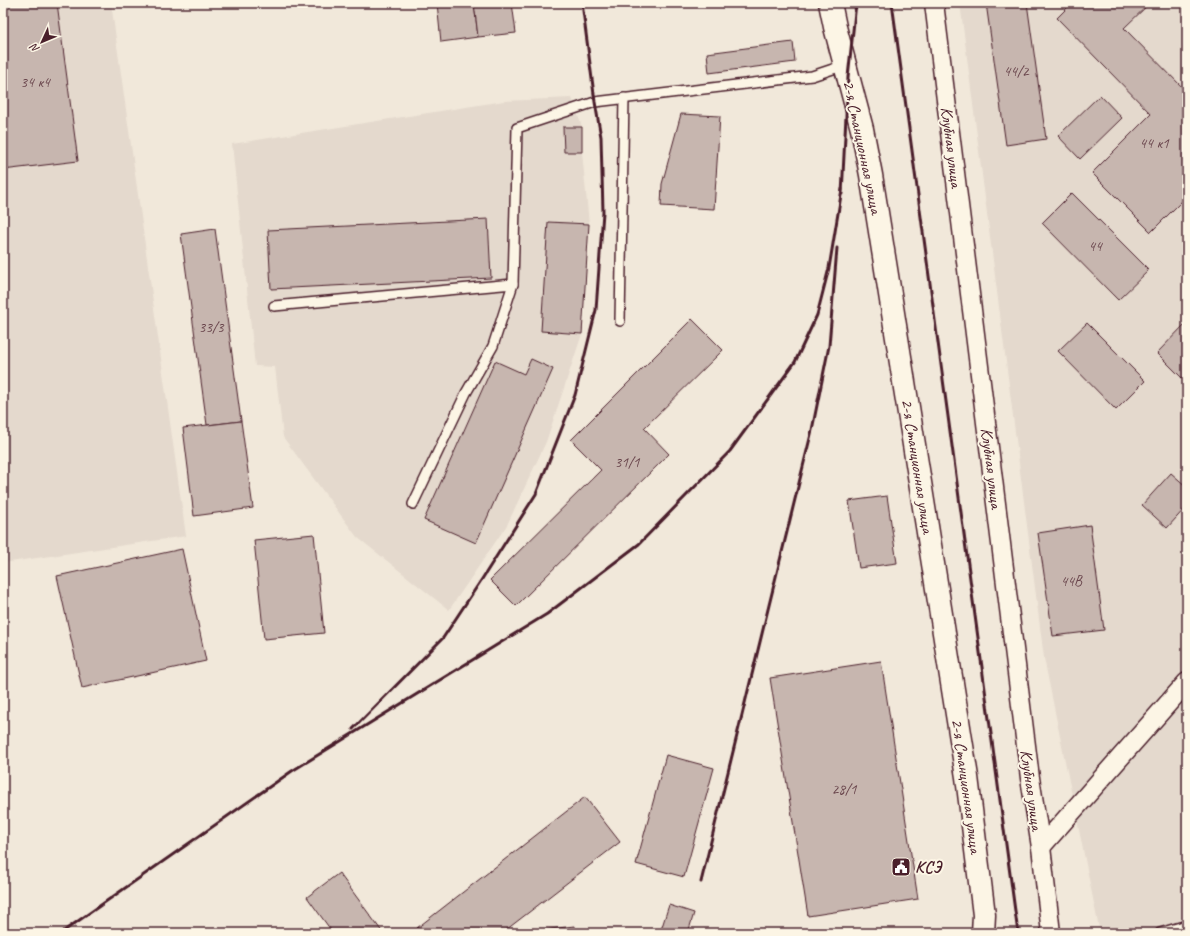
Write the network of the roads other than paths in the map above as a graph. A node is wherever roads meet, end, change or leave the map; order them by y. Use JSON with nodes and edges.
{"nodes":[{"id":1,"x":830,"y":3,"type":"edge"},
{"id":2,"x":934,"y":3,"type":"edge"},
{"id":3,"x":845,"y":65,"type":"junction"},
{"id":4,"x":624,"y":98,"type":"junction"},
{"id":5,"x":513,"y":284,"type":"junction"},
{"id":6,"x":274,"y":306,"type":"dead end"},
{"id":7,"x":620,"y":321,"type":"dead end"},
{"id":8,"x":413,"y":504,"type":"dead end"},
{"id":9,"x":1187,"y":682,"type":"edge"},
{"id":10,"x":1041,"y":847,"type":"junction"},
{"id":11,"x":1187,"y":925,"type":"edge"},
{"id":12,"x":983,"y":933,"type":"edge"},
{"id":13,"x":1051,"y":933,"type":"edge"},
{"id":14,"x":1160,"y":933,"type":"edge"}],
"edges":[{"from":1,"to":3,"type":"main road","name":"2-я Станционная улица"},
{"from":2,"to":10,"type":"street","name":"Клубная улица"},
{"from":3,"to":4,"type":"lane"},
{"from":3,"to":12,"type":"main road","name":"2-я Станционная улица"},
{"from":4,"to":5,"type":"lane"},
{"from":4,"to":7,"type":"lane"},
{"from":5,"to":6,"type":"lane"},
{"from":5,"to":8,"type":"lane"},
{"from":9,"to":10,"type":"street"},
{"from":10,"to":13,"type":"street","name":"Клубная улица"},
{"from":11,"to":14,"type":"lane"}]}
